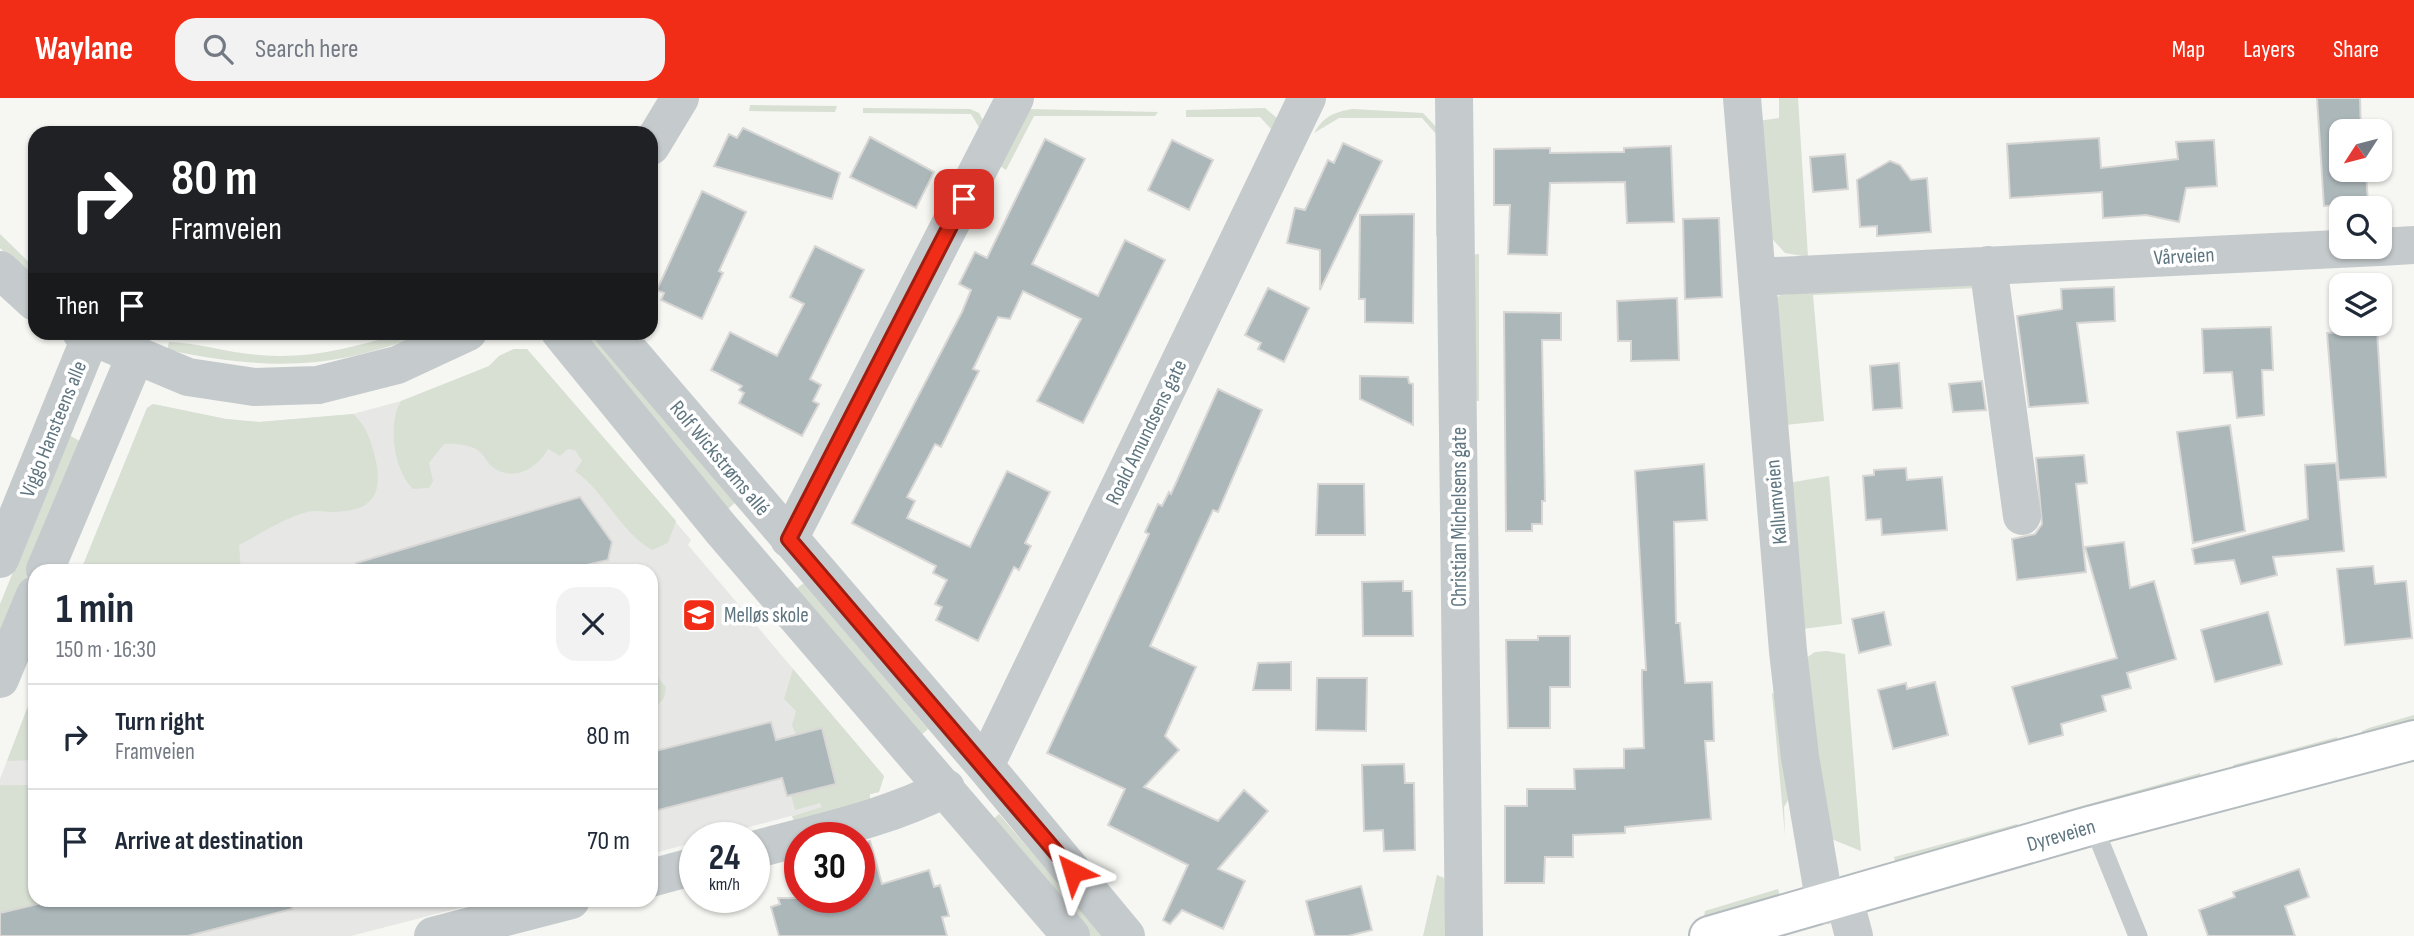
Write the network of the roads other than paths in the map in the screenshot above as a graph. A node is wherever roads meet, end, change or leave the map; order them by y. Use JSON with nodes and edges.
{"nodes":[{"id":1,"x":680,"y":98,"type":"edge"},
{"id":2,"x":1015,"y":98,"type":"edge"},
{"id":3,"x":1307,"y":98,"type":"edge"},
{"id":4,"x":1454,"y":98,"type":"edge"},
{"id":5,"x":1742,"y":98,"type":"edge"},
{"id":6,"x":658,"y":134,"type":"edge"},
{"id":7,"x":2414,"y":245,"type":"edge"},
{"id":8,"x":2392,"y":246,"type":"edge"},
{"id":9,"x":2329,"y":249,"type":"edge"},
{"id":10,"x":1988,"y":265,"type":"junction"},
{"id":11,"x":0,"y":270,"type":"edge"},
{"id":12,"x":1757,"y":277,"type":"junction"},
{"id":13,"x":28,"y":296,"type":"edge"},
{"id":14,"x":84,"y":340,"type":"edge"},
{"id":15,"x":97,"y":340,"type":"edge"},
{"id":16,"x":451,"y":340,"type":"edge"},
{"id":17,"x":567,"y":340,"type":"edge"},
{"id":18,"x":620,"y":340,"type":"edge"},
{"id":19,"x":135,"y":357,"type":"junction"},
{"id":20,"x":2022,"y":516,"type":"dead end"},
{"id":21,"x":789,"y":539,"type":"junction"},
{"id":22,"x":0,"y":559,"type":"edge"},
{"id":23,"x":48,"y":564,"type":"edge"},
{"id":24,"x":28,"y":612,"type":"edge"},
{"id":25,"x":0,"y":679,"type":"edge"},
{"id":26,"x":2414,"y":740,"type":"edge"},
{"id":27,"x":985,"y":766,"type":"junction"},
{"id":28,"x":946,"y":788,"type":"junction"},
{"id":29,"x":2093,"y":825,"type":"junction"},
{"id":30,"x":770,"y":846,"type":"edge"},
{"id":31,"x":679,"y":870,"type":"edge"},
{"id":32,"x":658,"y":876,"type":"edge"},
{"id":33,"x":1834,"y":901,"type":"junction"},
{"id":34,"x":544,"y":907,"type":"edge"},
{"id":35,"x":433,"y":936,"type":"edge"},
{"id":36,"x":1071,"y":936,"type":"edge"},
{"id":37,"x":1126,"y":936,"type":"edge"},
{"id":38,"x":1464,"y":936,"type":"edge"},
{"id":39,"x":1709,"y":936,"type":"edge"},
{"id":40,"x":1854,"y":936,"type":"edge"},
{"id":41,"x":2138,"y":936,"type":"edge"}],
"edges":[{"from":1,"to":6,"type":"street"},
{"from":2,"to":21,"type":"street"},
{"from":3,"to":27,"type":"street","name":"Roald Amundsens gate"},
{"from":4,"to":38,"type":"street","name":"Christian Michelsens gate"},
{"from":5,"to":12,"type":"street","name":"Kallumveien"},
{"from":7,"to":8,"type":"street","name":"Vårveien"},
{"from":9,"to":10,"type":"street","name":"Vårveien"},
{"from":10,"to":12,"type":"street","name":"Vårveien"},
{"from":10,"to":20,"type":"street"},
{"from":11,"to":13,"type":"street"},
{"from":12,"to":33,"type":"street","name":"Kallumveien"},
{"from":14,"to":22,"type":"street","name":"Viggo Hansteens alle"},
{"from":15,"to":19,"type":"street"},
{"from":16,"to":19,"type":"street"},
{"from":17,"to":28,"type":"street","name":"Rolf Wickstrøms allé"},
{"from":18,"to":21,"type":"street","name":"Rolf Wickstrøms allé"},
{"from":19,"to":23,"type":"street"},
{"from":21,"to":27,"type":"street","name":"Rolf Wickstrøms allé"},
{"from":24,"to":25,"type":"street"},
{"from":26,"to":29,"type":"main road","name":"Dyreveien"},
{"from":27,"to":37,"type":"street","name":"Rolf Wickstrøms allé"},
{"from":28,"to":30,"type":"street"},
{"from":28,"to":36,"type":"street","name":"Rolf Wickstrøms allé"},
{"from":29,"to":33,"type":"main road","name":"Dyreveien"},
{"from":29,"to":41,"type":"lane"},
{"from":31,"to":32,"type":"street"},
{"from":33,"to":39,"type":"main road","name":"Dyreveien"},
{"from":33,"to":40,"type":"street","name":"Kallumveien"},
{"from":34,"to":35,"type":"street"}]}
